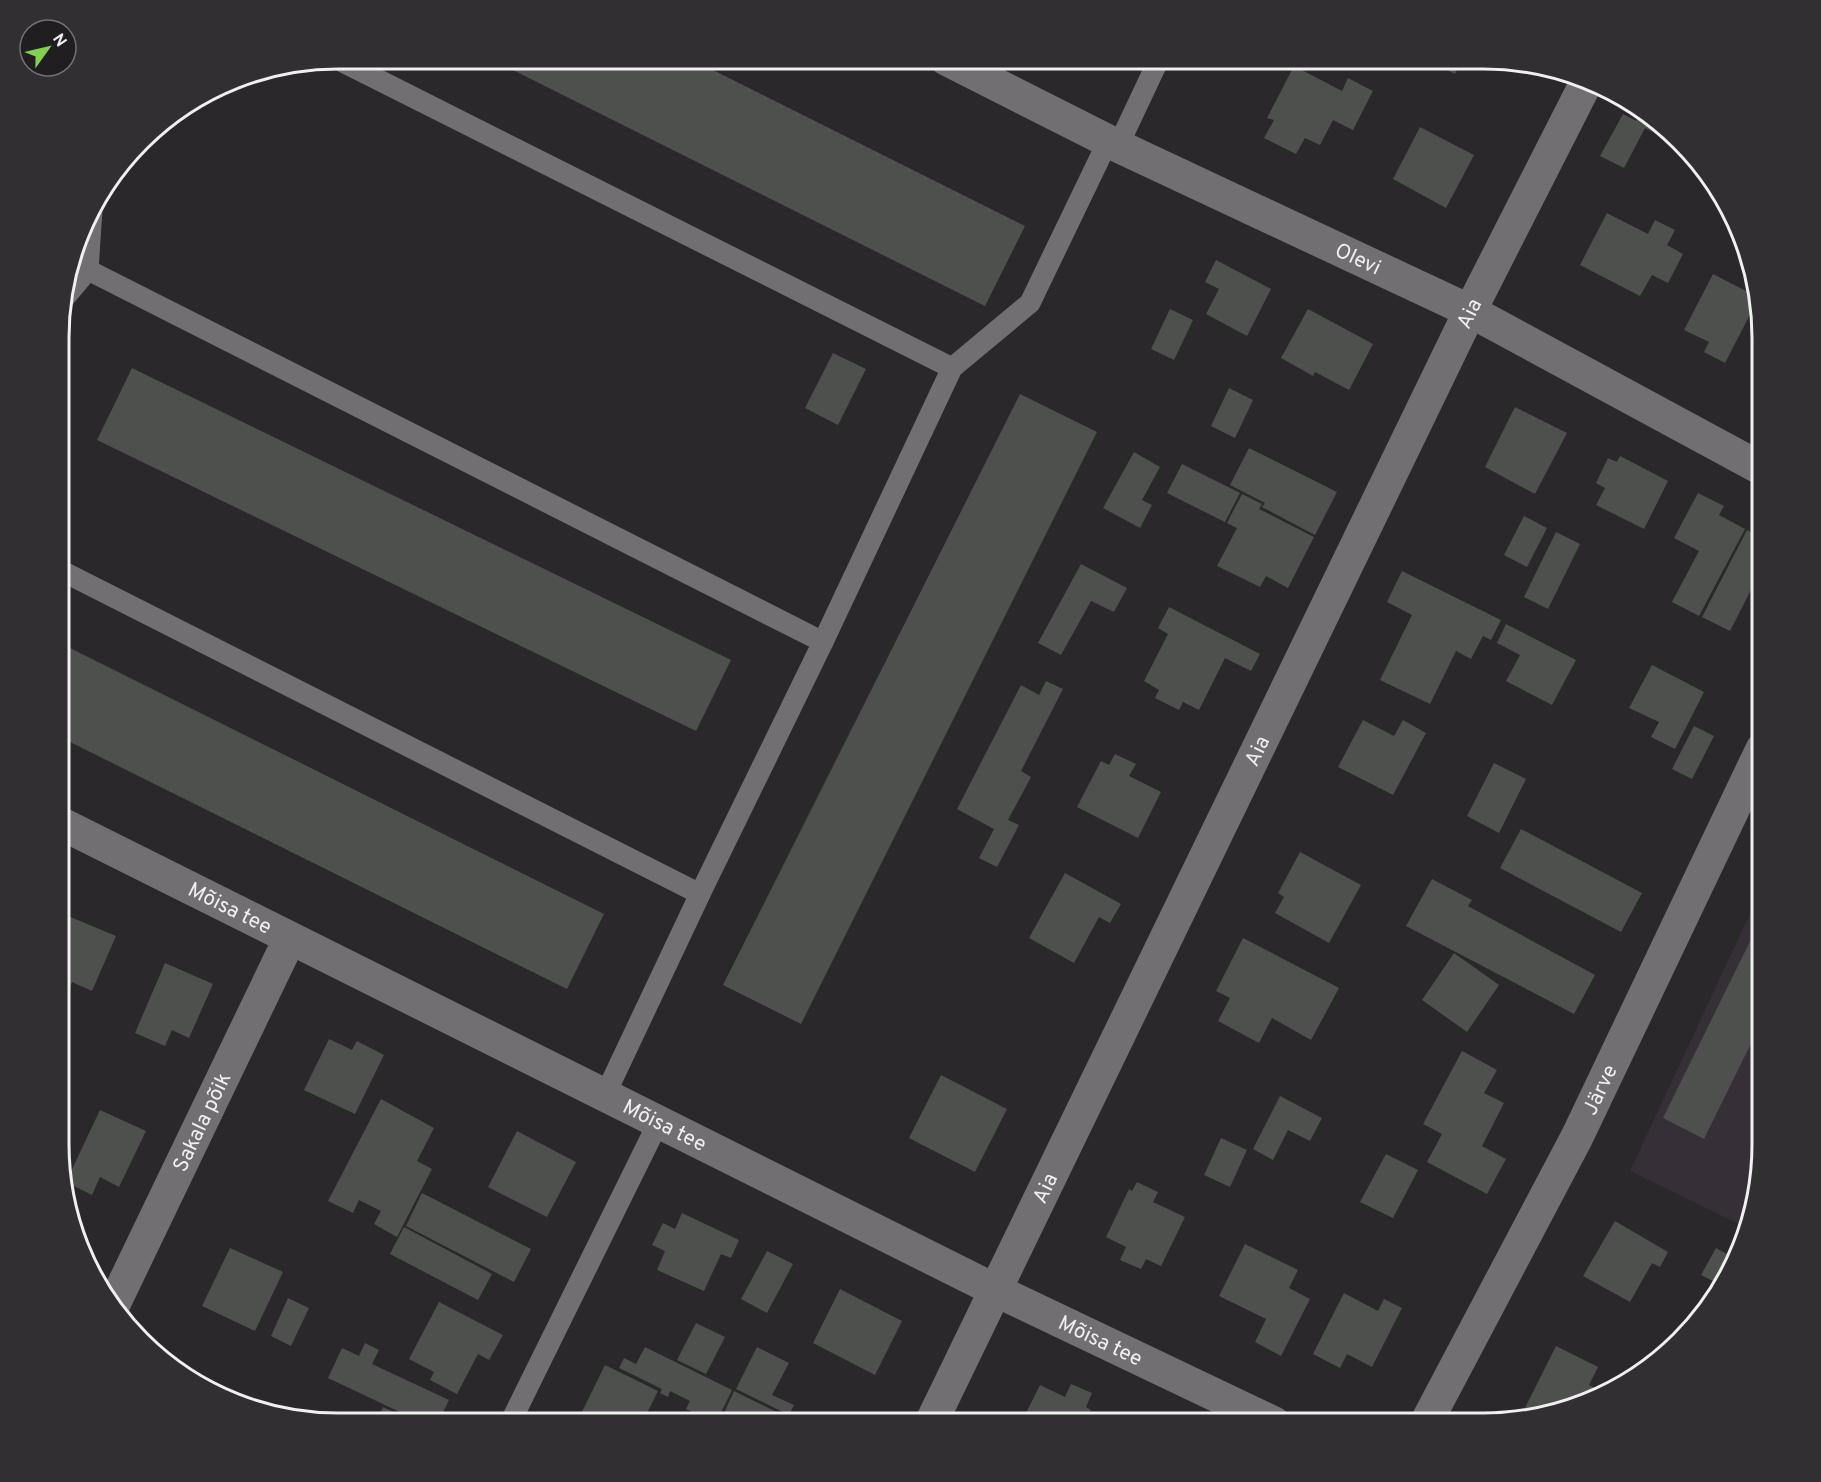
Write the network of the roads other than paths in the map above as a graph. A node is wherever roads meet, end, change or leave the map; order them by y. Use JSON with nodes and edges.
{"nodes":[{"id":1,"x":357,"y":69,"type":"edge"},
{"id":2,"x":966,"y":69,"type":"edge"},
{"id":3,"x":1154,"y":69,"type":"edge"},
{"id":4,"x":1583,"y":88,"type":"edge"},
{"id":5,"x":1113,"y":143,"type":"junction"},
{"id":6,"x":91,"y":232,"type":"edge"},
{"id":7,"x":88,"y":270,"type":"junction"},
{"id":8,"x":74,"y":287,"type":"edge"},
{"id":9,"x":1470,"y":311,"type":"junction"},
{"id":10,"x":952,"y":368,"type":"junction"},
{"id":11,"x":1752,"y":464,"type":"edge"},
{"id":12,"x":69,"y":575,"type":"edge"},
{"id":13,"x":823,"y":642,"type":"junction"},
{"id":14,"x":1752,"y":770,"type":"edge"},
{"id":15,"x":69,"y":828,"type":"edge"},
{"id":16,"x":700,"y":894,"type":"junction"},
{"id":17,"x":290,"y":938,"type":"junction"},
{"id":18,"x":605,"y":1095,"type":"junction"},
{"id":19,"x":659,"y":1121,"type":"junction"},
{"id":20,"x":995,"y":1290,"type":"junction"},
{"id":21,"x":117,"y":1298,"type":"edge"},
{"id":22,"x":515,"y":1413,"type":"edge"},
{"id":23,"x":936,"y":1413,"type":"edge"},
{"id":24,"x":1253,"y":1413,"type":"edge"},
{"id":25,"x":1432,"y":1413,"type":"edge"}],
"edges":[{"from":1,"to":10,"type":"lane"},
{"from":2,"to":5,"type":"street","name":"Olevi"},
{"from":3,"to":5,"type":"lane"},
{"from":4,"to":9,"type":"street","name":"Aia"},
{"from":5,"to":9,"type":"street","name":"Olevi"},
{"from":5,"to":10,"type":"lane"},
{"from":6,"to":7,"type":"lane"},
{"from":7,"to":8,"type":"lane"},
{"from":7,"to":13,"type":"lane"},
{"from":9,"to":11,"type":"street","name":"Olevi"},
{"from":9,"to":20,"type":"street","name":"Aia"},
{"from":10,"to":13,"type":"lane"},
{"from":12,"to":16,"type":"lane"},
{"from":13,"to":16,"type":"lane"},
{"from":14,"to":25,"type":"street","name":"Järve"},
{"from":15,"to":17,"type":"street","name":"Mõisa tee"},
{"from":16,"to":18,"type":"lane"},
{"from":17,"to":18,"type":"street","name":"Mõisa tee"},
{"from":17,"to":21,"type":"street","name":"Sakala põik"},
{"from":18,"to":19,"type":"street","name":"Mõisa tee"},
{"from":19,"to":20,"type":"street","name":"Mõisa tee"},
{"from":19,"to":22,"type":"lane"},
{"from":20,"to":23,"type":"street","name":"Aia"},
{"from":20,"to":24,"type":"street","name":"Mõisa tee"}]}
